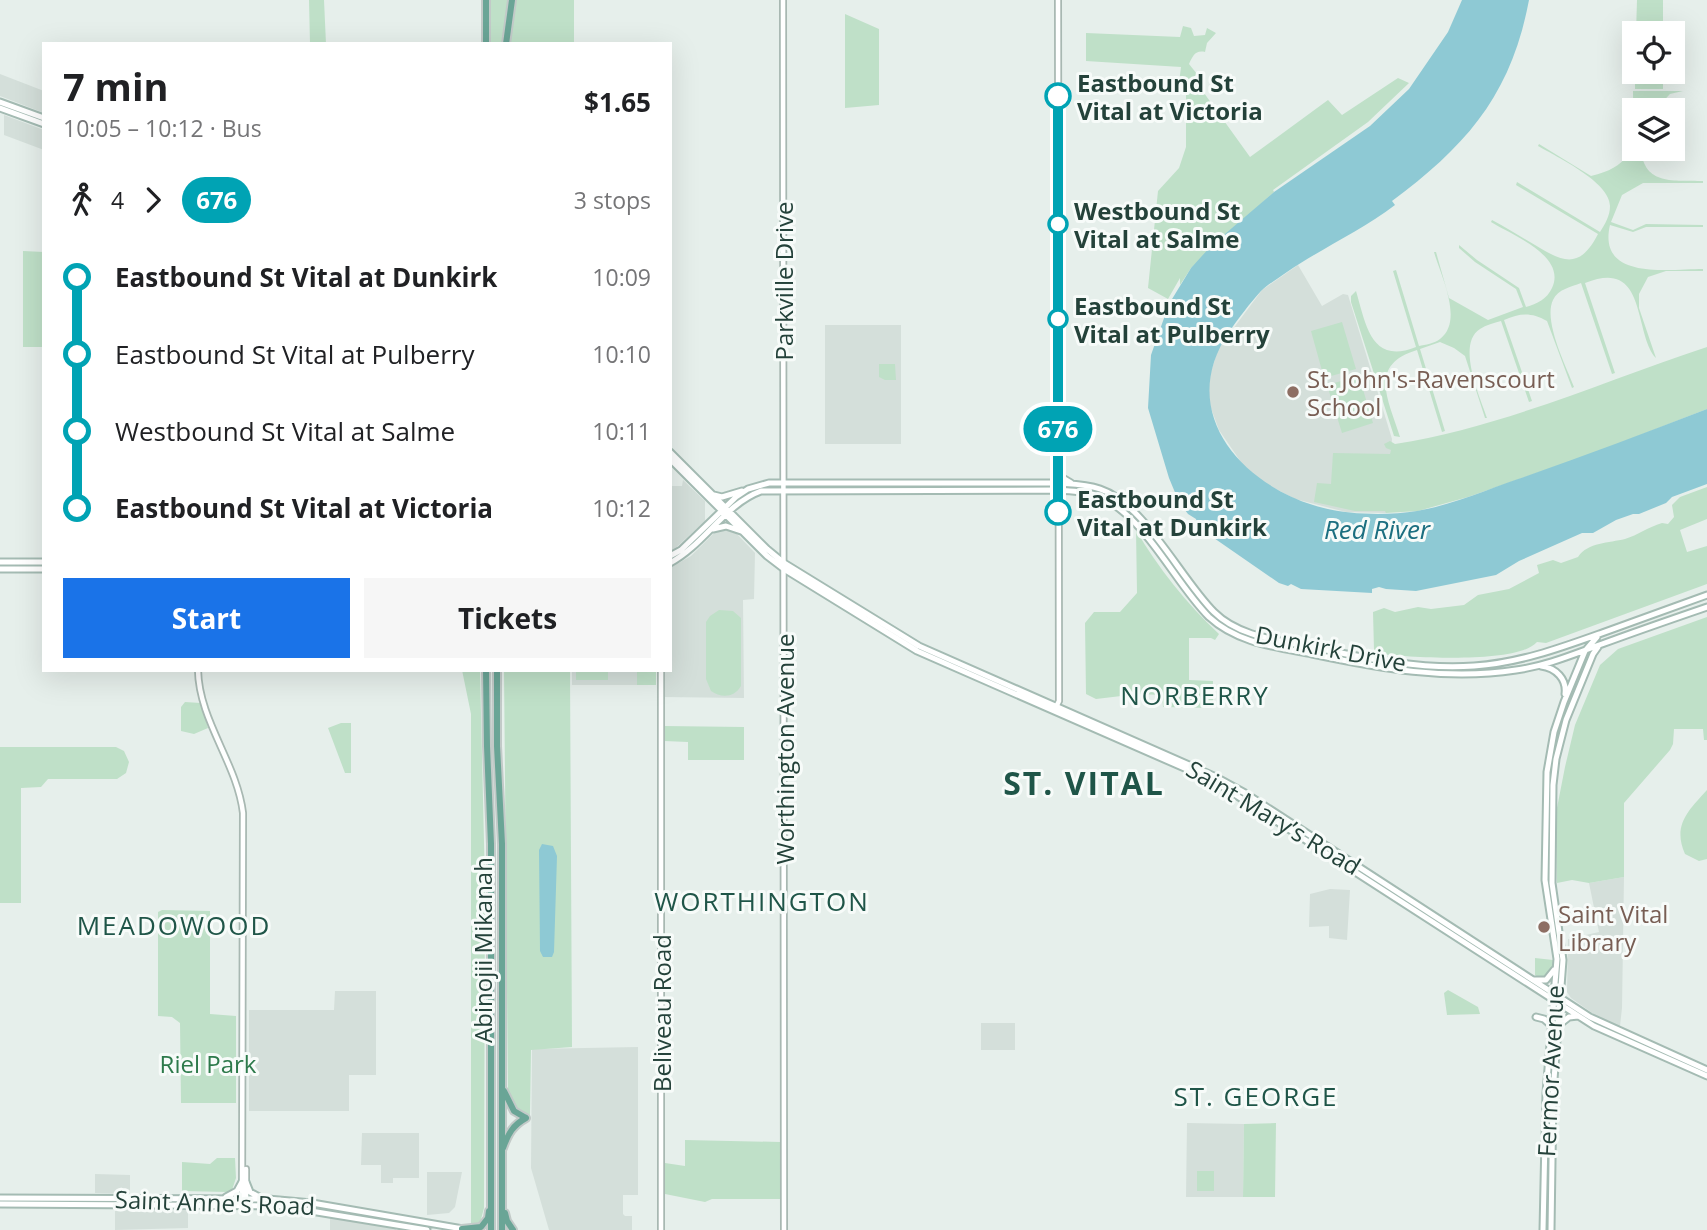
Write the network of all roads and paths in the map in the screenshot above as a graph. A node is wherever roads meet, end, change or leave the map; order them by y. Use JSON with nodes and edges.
{"nodes":[{"id":1,"x":486,"y":0,"type":"edge"},
{"id":2,"x":512,"y":0,"type":"edge"},
{"id":3,"x":783,"y":0,"type":"edge"},
{"id":4,"x":1058,"y":0,"type":"edge"},
{"id":5,"x":486,"y":42,"type":"edge"},
{"id":6,"x":506,"y":42,"type":"edge"},
{"id":7,"x":0,"y":102,"type":"edge"},
{"id":8,"x":0,"y":108,"type":"edge"},
{"id":9,"x":42,"y":117,"type":"edge"},
{"id":10,"x":42,"y":123,"type":"edge"},
{"id":11,"x":672,"y":454,"type":"edge"},
{"id":12,"x":672,"y":461,"type":"edge"},
{"id":13,"x":1058,"y":470,"type":"junction"},
{"id":14,"x":1074,"y":484,"type":"junction"},
{"id":15,"x":783,"y":486,"type":"junction"},
{"id":16,"x":1058,"y":487,"type":"junction"},
{"id":17,"x":745,"y":491,"type":"junction"},
{"id":18,"x":714,"y":495,"type":"junction"},
{"id":19,"x":744,"y":499,"type":"junction"},
{"id":20,"x":723,"y":508,"type":"junction"},
{"id":21,"x":728,"y":513,"type":"junction"},
{"id":22,"x":711,"y":531,"type":"junction"},
{"id":23,"x":745,"y":531,"type":"junction"},
{"id":24,"x":672,"y":555,"type":"edge"},
{"id":25,"x":0,"y":562,"type":"edge"},
{"id":26,"x":42,"y":562,"type":"edge"},
{"id":27,"x":672,"y":562,"type":"edge"},
{"id":28,"x":784,"y":566,"type":"junction"},
{"id":29,"x":0,"y":569,"type":"edge"},
{"id":30,"x":42,"y":569,"type":"edge"},
{"id":31,"x":1707,"y":596,"type":"edge"},
{"id":32,"x":1707,"y":607,"type":"edge"},
{"id":33,"x":1602,"y":633,"type":"junction"},
{"id":34,"x":1600,"y":645,"type":"junction"},
{"id":35,"x":1585,"y":651,"type":"junction"},
{"id":36,"x":1446,"y":666,"type":"junction"},
{"id":37,"x":1538,"y":666,"type":"junction"},
{"id":38,"x":198,"y":672,"type":"edge"},
{"id":39,"x":486,"y":672,"type":"edge"},
{"id":40,"x":497,"y":672,"type":"edge"},
{"id":41,"x":661,"y":672,"type":"edge"},
{"id":42,"x":1445,"y":675,"type":"junction"},
{"id":43,"x":1564,"y":702,"type":"junction"},
{"id":44,"x":1056,"y":709,"type":"junction"},
{"id":45,"x":1553,"y":740,"type":"junction"},
{"id":46,"x":1559,"y":745,"type":"junction"},
{"id":47,"x":1556,"y":965,"type":"junction"},
{"id":48,"x":1531,"y":979,"type":"junction"},
{"id":49,"x":1554,"y":997,"type":"junction"},
{"id":50,"x":1561,"y":1002,"type":"junction"},
{"id":51,"x":1578,"y":1016,"type":"junction"},
{"id":52,"x":1536,"y":1017,"type":"dead end"},
{"id":53,"x":1555,"y":1027,"type":"junction"},
{"id":54,"x":1707,"y":1070,"type":"edge"},
{"id":55,"x":1707,"y":1076,"type":"edge"},
{"id":56,"x":502,"y":1084,"type":"junction"},
{"id":57,"x":501,"y":1153,"type":"junction"},
{"id":58,"x":244,"y":1181,"type":"junction"},
{"id":59,"x":502,"y":1195,"type":"junction"},
{"id":60,"x":492,"y":1196,"type":"junction"},
{"id":61,"x":0,"y":1198,"type":"edge"},
{"id":62,"x":221,"y":1198,"type":"junction"},
{"id":63,"x":268,"y":1199,"type":"junction"},
{"id":64,"x":93,"y":1201,"type":"junction"},
{"id":65,"x":244,"y":1201,"type":"junction"},
{"id":66,"x":0,"y":1204,"type":"edge"},
{"id":67,"x":331,"y":1210,"type":"junction"},
{"id":68,"x":462,"y":1229,"type":"edge"},
{"id":69,"x":427,"y":1230,"type":"edge"},
{"id":70,"x":470,"y":1230,"type":"edge"},
{"id":71,"x":491,"y":1230,"type":"edge"},
{"id":72,"x":502,"y":1230,"type":"edge"},
{"id":73,"x":513,"y":1230,"type":"edge"},
{"id":74,"x":661,"y":1230,"type":"edge"},
{"id":75,"x":783,"y":1230,"type":"edge"},
{"id":76,"x":1544,"y":1230,"type":"edge"},
{"id":77,"x":1550,"y":1230,"type":"edge"}],
"edges":[{"from":1,"to":5,"type":"main road"},
{"from":2,"to":6,"type":"main road"},
{"from":3,"to":15,"type":"street","name":"Parkville Drive"},
{"from":4,"to":13,"type":"street"},
{"from":7,"to":9,"type":"main road"},
{"from":8,"to":10,"type":"main road"},
{"from":11,"to":18,"type":"main road","name":"Saint Mary’s Road"},
{"from":12,"to":20,"type":"main road","name":"Saint Mary’s Road"},
{"from":13,"to":14,"type":"main road"},
{"from":13,"to":16,"type":"street"},
{"from":14,"to":16,"type":"main road","name":"Dunkirk Drive"},
{"from":14,"to":36,"type":"main road","name":"Dunkirk Drive"},
{"from":15,"to":16,"type":"main road","name":"Dunkirk Drive"},
{"from":15,"to":17,"type":"main road","name":"Dunkirk Drive"},
{"from":15,"to":19,"type":"main road","name":"Dunkirk Drive"},
{"from":15,"to":28,"type":"street","name":"Parkville Drive"},
{"from":16,"to":42,"type":"main road","name":"Dunkirk Drive"},
{"from":16,"to":44,"type":"street"},
{"from":17,"to":18,"type":"main road"},
{"from":17,"to":20,"type":"main road","name":"Dunkirk Drive"},
{"from":18,"to":20,"type":"main road","name":"Saint Mary’s Road"},
{"from":19,"to":21,"type":"main road","name":"Dunkirk Drive"},
{"from":19,"to":23,"type":"main road"},
{"from":20,"to":21,"type":"main road","name":"Saint Mary’s Road"},
{"from":20,"to":24,"type":"main road","name":"Dunkirk Drive"},
{"from":21,"to":22,"type":"main road","name":"Dunkirk Drive"},
{"from":21,"to":23,"type":"main road","name":"Saint Mary’s Road"},
{"from":22,"to":23,"type":"main road"},
{"from":22,"to":27,"type":"main road","name":"Dunkirk Drive"},
{"from":23,"to":28,"type":"main road","name":"Saint Mary’s Road"},
{"from":25,"to":26,"type":"main road"},
{"from":28,"to":44,"type":"main road","name":"Saint Mary’s Road"},
{"from":28,"to":75,"type":"street","name":"Worthington Avenue"},
{"from":29,"to":30,"type":"main road"},
{"from":31,"to":33,"type":"main road","name":"Dunkirk Drive"},
{"from":32,"to":34,"type":"main road","name":"Dunkirk Drive"},
{"from":33,"to":35,"type":"main road","name":"Fermor Avenue"},
{"from":33,"to":36,"type":"main road","name":"Dunkirk Drive"},
{"from":34,"to":35,"type":"main road","name":"Dunkirk Drive"},
{"from":34,"to":46,"type":"main road","name":"Fermor Avenue"},
{"from":35,"to":37,"type":"main road","name":"Dunkirk Drive"},
{"from":35,"to":43,"type":"main road","name":"Fermor Avenue"},
{"from":36,"to":42,"type":"main road"},
{"from":37,"to":42,"type":"main road","name":"Dunkirk Drive"},
{"from":37,"to":43,"type":"main road"},
{"from":38,"to":58,"type":"street"},
{"from":39,"to":60,"type":"main road","name":"Abinojii Mikanah"},
{"from":40,"to":56,"type":"main road","name":"Abinojii Mikanah"},
{"from":41,"to":74,"type":"street","name":"Beliveau Road"},
{"from":43,"to":45,"type":"main road","name":"Fermor Avenue"},
{"from":44,"to":48,"type":"main road","name":"Saint Mary’s Road"},
{"from":44,"to":49,"type":"main road","name":"Saint Mary’s Road"},
{"from":45,"to":46,"type":"main road"},
{"from":45,"to":47,"type":"main road","name":"Fermor Avenue"},
{"from":46,"to":50,"type":"main road","name":"Fermor Avenue"},
{"from":47,"to":48,"type":"main road"},
{"from":47,"to":49,"type":"main road","name":"Fermor Avenue"},
{"from":48,"to":49,"type":"main road","name":"Saint Mary’s Road"},
{"from":49,"to":50,"type":"main road","name":"Saint Mary’s Road"},
{"from":49,"to":53,"type":"main road","name":"Fermor Avenue"},
{"from":50,"to":51,"type":"main road","name":"Saint Mary’s Road"},
{"from":50,"to":53,"type":"main road","name":"Fermor Avenue"},
{"from":50,"to":54,"type":"main road","name":"Saint Mary’s Road"},
{"from":51,"to":53,"type":"main road"},
{"from":51,"to":55,"type":"main road","name":"Saint Mary’s Road"},
{"from":52,"to":53,"type":"main road"},
{"from":53,"to":76,"type":"main road","name":"Fermor Avenue"},
{"from":53,"to":77,"type":"main road","name":"Fermor Avenue"},
{"from":56,"to":57,"type":"main road","name":"Abinojii Mikanah"},
{"from":56,"to":57,"type":"main road"},
{"from":57,"to":59,"type":"main road","name":"Abinojii Mikanah"},
{"from":58,"to":62,"type":"main road"},
{"from":58,"to":63,"type":"main road"},
{"from":58,"to":65,"type":"street"},
{"from":59,"to":72,"type":"main road","name":"Abinojii Mikanah"},
{"from":59,"to":73,"type":"main road"},
{"from":60,"to":68,"type":"main road"},
{"from":60,"to":71,"type":"main road","name":"Abinojii Mikanah"},
{"from":61,"to":64,"type":"main road","name":"Saint Anne's Road"},
{"from":62,"to":64,"type":"main road","name":"Saint Anne's Road"},
{"from":62,"to":65,"type":"main road","name":"Saint Anne's Road"},
{"from":63,"to":65,"type":"main road","name":"Saint Anne's Road"},
{"from":63,"to":67,"type":"main road","name":"Saint Anne's Road"},
{"from":64,"to":65,"type":"main road","name":"Saint Anne's Road"},
{"from":64,"to":66,"type":"main road","name":"Saint Anne's Road"},
{"from":65,"to":67,"type":"main road","name":"Saint Anne's Road"},
{"from":67,"to":68,"type":"main road","name":"Saint Anne's Road"},
{"from":67,"to":69,"type":"main road","name":"Saint Anne's Road"},
{"from":68,"to":70,"type":"main road","name":"Saint Anne's Road"}]}
